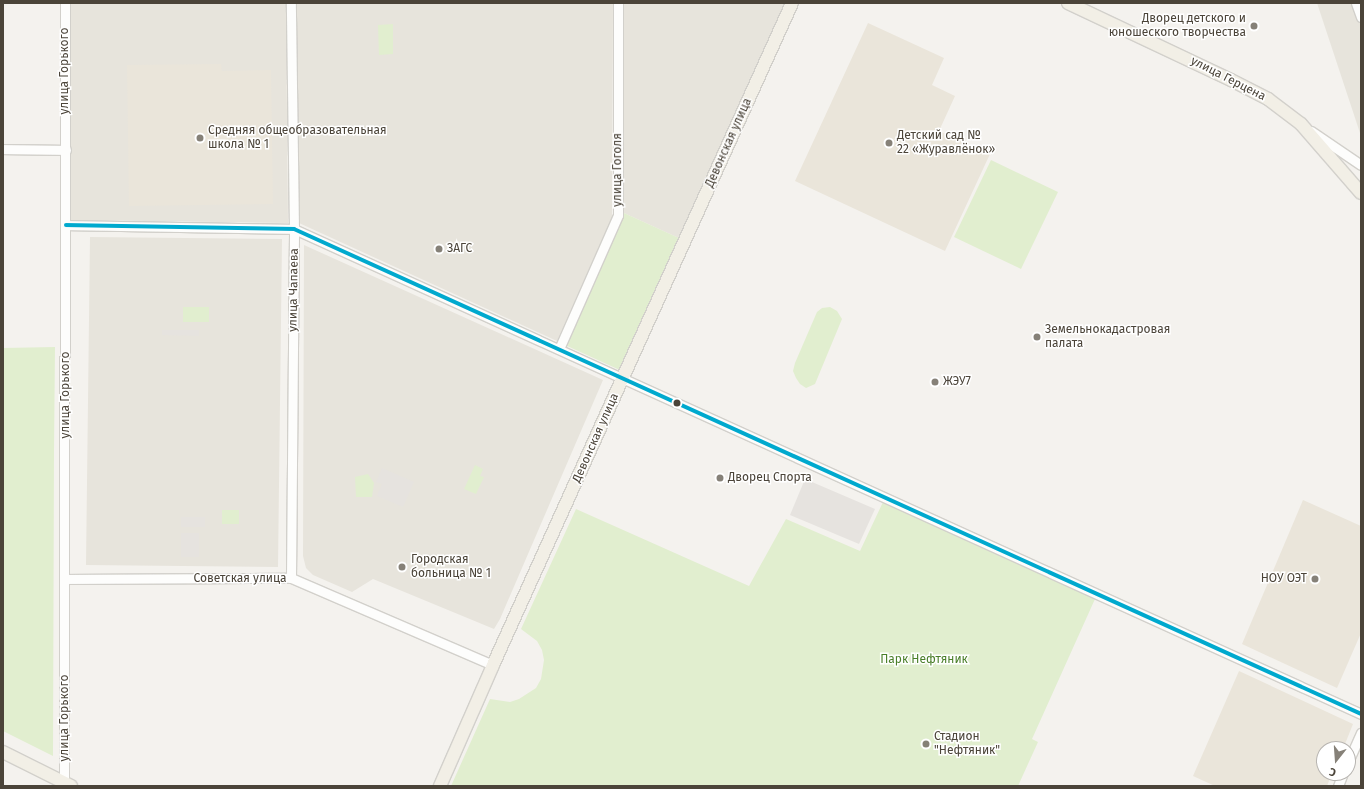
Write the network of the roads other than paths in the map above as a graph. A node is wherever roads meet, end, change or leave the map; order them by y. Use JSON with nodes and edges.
{"nodes":[{"id":1,"x":65,"y":3,"type":"edge"},
{"id":2,"x":291,"y":3,"type":"edge"},
{"id":3,"x":618,"y":3,"type":"edge"},
{"id":4,"x":792,"y":3,"type":"edge"},
{"id":5,"x":1068,"y":3,"type":"edge"},
{"id":6,"x":1356,"y":3,"type":"edge"},
{"id":7,"x":1361,"y":17,"type":"edge"},
{"id":8,"x":1301,"y":124,"type":"junction"},
{"id":9,"x":3,"y":149,"type":"edge"},
{"id":10,"x":66,"y":150,"type":"junction"},
{"id":11,"x":1361,"y":165,"type":"edge"},
{"id":12,"x":1361,"y":193,"type":"edge"},
{"id":13,"x":66,"y":225,"type":"junction"},
{"id":14,"x":294,"y":229,"type":"junction"},
{"id":15,"x":559,"y":349,"type":"junction"},
{"id":16,"x":623,"y":378,"type":"junction"},
{"id":17,"x":291,"y":578,"type":"junction"},
{"id":18,"x":66,"y":580,"type":"junction"},
{"id":19,"x":493,"y":665,"type":"junction"},
{"id":20,"x":1361,"y":714,"type":"edge"},
{"id":21,"x":1361,"y":733,"type":"edge"},
{"id":22,"x":1356,"y":744,"type":"edge"},
{"id":23,"x":3,"y":752,"type":"edge"},
{"id":24,"x":67,"y":785,"type":"edge"},
{"id":25,"x":440,"y":786,"type":"edge"}],
"edges":[{"from":1,"to":10,"type":"street","name":"улица Горького"},
{"from":2,"to":14,"type":"street","name":"улица Чапаева"},
{"from":3,"to":15,"type":"street","name":"улица Гоголя"},
{"from":4,"to":16,"type":"main road","name":"Девонская улица"},
{"from":5,"to":8,"type":"main road","name":"улица Герцена"},
{"from":6,"to":7,"type":"street"},
{"from":8,"to":11,"type":"street"},
{"from":8,"to":12,"type":"main road","name":"улица Герцена"},
{"from":9,"to":10,"type":"street"},
{"from":10,"to":13,"type":"street","name":"улица Горького"},
{"from":13,"to":14,"type":"street"},
{"from":13,"to":18,"type":"street","name":"улица Горького"},
{"from":14,"to":15,"type":"street"},
{"from":14,"to":17,"type":"street","name":"улица Чапаева"},
{"from":15,"to":16,"type":"street"},
{"from":16,"to":19,"type":"main road","name":"Девонская улица"},
{"from":16,"to":20,"type":"street"},
{"from":17,"to":18,"type":"street","name":"Советская улица"},
{"from":17,"to":19,"type":"street","name":"Советская улица"},
{"from":18,"to":24,"type":"street","name":"улица Горького"},
{"from":19,"to":25,"type":"main road","name":"Девонская улица"},
{"from":21,"to":22,"type":"street"},
{"from":23,"to":24,"type":"main road"}]}
